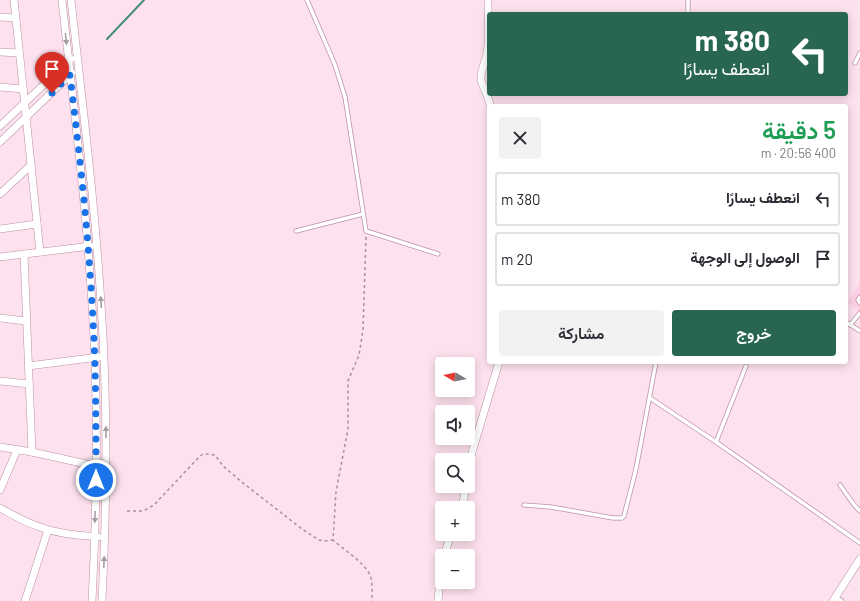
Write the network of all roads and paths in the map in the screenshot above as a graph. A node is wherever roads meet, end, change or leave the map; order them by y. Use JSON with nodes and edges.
{"nodes":[{"id":1,"x":14,"y":0,"type":"edge"},
{"id":2,"x":62,"y":0,"type":"edge"},
{"id":3,"x":71,"y":0,"type":"edge"},
{"id":4,"x":307,"y":0,"type":"edge"},
{"id":5,"x":488,"y":0,"type":"edge"},
{"id":6,"x":688,"y":0,"type":"edge"},
{"id":7,"x":489,"y":12,"type":"edge"},
{"id":8,"x":688,"y":12,"type":"edge"},
{"id":9,"x":0,"y":17,"type":"edge"},
{"id":10,"x":15,"y":18,"type":"junction"},
{"id":11,"x":0,"y":52,"type":"edge"},
{"id":12,"x":19,"y":53,"type":"junction"},
{"id":13,"x":860,"y":53,"type":"edge"},
{"id":14,"x":77,"y":54,"type":"junction"},
{"id":15,"x":487,"y":54,"type":"edge"},
{"id":16,"x":69,"y":62,"type":"junction"},
{"id":17,"x":855,"y":63,"type":"dead end"},
{"id":18,"x":78,"y":67,"type":"junction"},
{"id":19,"x":70,"y":75,"type":"junction"},
{"id":20,"x":0,"y":87,"type":"edge"},
{"id":21,"x":23,"y":89,"type":"junction"},
{"id":22,"x":487,"y":93,"type":"edge"},
{"id":23,"x":24,"y":103,"type":"junction"},
{"id":24,"x":26,"y":118,"type":"junction"},
{"id":25,"x":0,"y":126,"type":"edge"},
{"id":26,"x":16,"y":127,"type":"junction"},
{"id":27,"x":0,"y":142,"type":"edge"},
{"id":28,"x":31,"y":164,"type":"junction"},
{"id":29,"x":0,"y":194,"type":"edge"},
{"id":30,"x":363,"y":214,"type":"junction"},
{"id":31,"x":37,"y":224,"type":"junction"},
{"id":32,"x":0,"y":229,"type":"edge"},
{"id":33,"x":296,"y":231,"type":"dead end"},
{"id":34,"x":366,"y":231,"type":"junction"},
{"id":35,"x":88,"y":246,"type":"junction"},
{"id":36,"x":97,"y":246,"type":"junction"},
{"id":37,"x":40,"y":252,"type":"junction"},
{"id":38,"x":24,"y":254,"type":"junction"},
{"id":39,"x":438,"y":254,"type":"dead end"},
{"id":40,"x":0,"y":257,"type":"edge"},
{"id":41,"x":860,"y":297,"type":"edge"},
{"id":42,"x":860,"y":303,"type":"edge"},
{"id":43,"x":860,"y":313,"type":"edge"},
{"id":44,"x":0,"y":318,"type":"edge"},
{"id":45,"x":26,"y":321,"type":"junction"},
{"id":46,"x":850,"y":325,"type":"joint"},
{"id":47,"x":860,"y":331,"type":"edge"},
{"id":48,"x":103,"y":356,"type":"junction"},
{"id":49,"x":95,"y":358,"type":"junction"},
{"id":50,"x":498,"y":364,"type":"edge"},
{"id":51,"x":656,"y":364,"type":"edge"},
{"id":52,"x":28,"y":366,"type":"junction"},
{"id":53,"x":746,"y":366,"type":"dead end"},
{"id":54,"x":0,"y":381,"type":"edge"},
{"id":55,"x":29,"y":384,"type":"junction"},
{"id":56,"x":650,"y":398,"type":"junction"},
{"id":57,"x":716,"y":442,"type":"junction"},
{"id":58,"x":0,"y":447,"type":"edge"},
{"id":59,"x":17,"y":450,"type":"junction"},
{"id":60,"x":32,"y":452,"type":"junction"},
{"id":61,"x":472,"y":453,"type":"edge"},
{"id":62,"x":96,"y":466,"type":"junction"},
{"id":63,"x":106,"y":467,"type":"junction"},
{"id":64,"x":840,"y":485,"type":"dead end"},
{"id":65,"x":0,"y":490,"type":"edge"},
{"id":66,"x":524,"y":505,"type":"dead end"},
{"id":67,"x":0,"y":508,"type":"edge"},
{"id":68,"x":127,"y":510,"type":"dead end"},
{"id":69,"x":860,"y":511,"type":"edge"},
{"id":70,"x":48,"y":530,"type":"junction"},
{"id":71,"x":95,"y":537,"type":"junction"},
{"id":72,"x":104,"y":538,"type":"junction"},
{"id":73,"x":333,"y":540,"type":"junction"},
{"id":74,"x":860,"y":543,"type":"edge"},
{"id":75,"x":860,"y":559,"type":"edge"},
{"id":76,"x":439,"y":589,"type":"edge"},
{"id":77,"x":837,"y":600,"type":"edge"},
{"id":78,"x":25,"y":601,"type":"edge"},
{"id":79,"x":92,"y":601,"type":"edge"},
{"id":80,"x":102,"y":601,"type":"edge"},
{"id":81,"x":372,"y":601,"type":"edge"},
{"id":82,"x":438,"y":601,"type":"edge"}],
"edges":[{"from":1,"to":10,"type":"street"},
{"from":2,"to":16,"type":"street","one_way":true},
{"from":3,"to":14,"type":"street"},
{"from":4,"to":30,"type":"lane"},
{"from":5,"to":7,"type":"street"},
{"from":6,"to":8,"type":"lane"},
{"from":9,"to":10,"type":"street"},
{"from":10,"to":12,"type":"street"},
{"from":11,"to":12,"type":"street"},
{"from":12,"to":21,"type":"street"},
{"from":13,"to":17,"type":"lane"},
{"from":14,"to":16,"type":"street"},
{"from":14,"to":18,"type":"street"},
{"from":15,"to":22,"type":"street"},
{"from":16,"to":19,"type":"street"},
{"from":16,"to":23,"type":"street"},
{"from":18,"to":19,"type":"street"},
{"from":18,"to":36,"type":"street"},
{"from":19,"to":24,"type":"street"},
{"from":19,"to":35,"type":"street"},
{"from":20,"to":21,"type":"street"},
{"from":21,"to":23,"type":"street"},
{"from":23,"to":24,"type":"street"},
{"from":23,"to":25,"type":"street"},
{"from":24,"to":26,"type":"street"},
{"from":24,"to":28,"type":"street"},
{"from":25,"to":26,"type":"street"},
{"from":26,"to":27,"type":"street"},
{"from":28,"to":29,"type":"street"},
{"from":28,"to":31,"type":"street"},
{"from":30,"to":33,"type":"lane"},
{"from":30,"to":34,"type":"lane"},
{"from":31,"to":32,"type":"street"},
{"from":31,"to":37,"type":"street"},
{"from":34,"to":39,"type":"lane"},
{"from":34,"to":73,"type":"path"},
{"from":35,"to":36,"type":"street"},
{"from":35,"to":37,"type":"street"},
{"from":35,"to":49,"type":"street"},
{"from":48,"to":36,"type":"street","one_way":true},
{"from":37,"to":38,"type":"street"},
{"from":38,"to":40,"type":"street"},
{"from":38,"to":45,"type":"street"},
{"from":41,"to":42,"type":"lane"},
{"from":43,"to":46,"type":"lane"},
{"from":44,"to":45,"type":"street"},
{"from":45,"to":52,"type":"street"},
{"from":46,"to":47,"type":"lane"},
{"from":48,"to":49,"type":"street"},
{"from":63,"to":48,"type":"street","one_way":true},
{"from":49,"to":52,"type":"street"},
{"from":49,"to":62,"type":"street"},
{"from":50,"to":61,"type":"street"},
{"from":51,"to":56,"type":"lane"},
{"from":52,"to":55,"type":"street"},
{"from":53,"to":57,"type":"lane"},
{"from":54,"to":55,"type":"street"},
{"from":55,"to":60,"type":"street"},
{"from":56,"to":57,"type":"lane"},
{"from":56,"to":66,"type":"lane"},
{"from":57,"to":74,"type":"lane"},
{"from":58,"to":59,"type":"street"},
{"from":59,"to":60,"type":"street"},
{"from":59,"to":65,"type":"street"},
{"from":60,"to":62,"type":"street"},
{"from":62,"to":63,"type":"street"},
{"from":62,"to":71,"type":"street","one_way":true},
{"from":63,"to":72,"type":"street"},
{"from":64,"to":69,"type":"lane"},
{"from":67,"to":70,"type":"street"},
{"from":68,"to":73,"type":"path"},
{"from":70,"to":71,"type":"street"},
{"from":70,"to":78,"type":"street"},
{"from":71,"to":72,"type":"street"},
{"from":71,"to":79,"type":"street"},
{"from":80,"to":72,"type":"street","one_way":true},
{"from":73,"to":81,"type":"path"},
{"from":75,"to":77,"type":"street"},
{"from":76,"to":82,"type":"street"}]}
